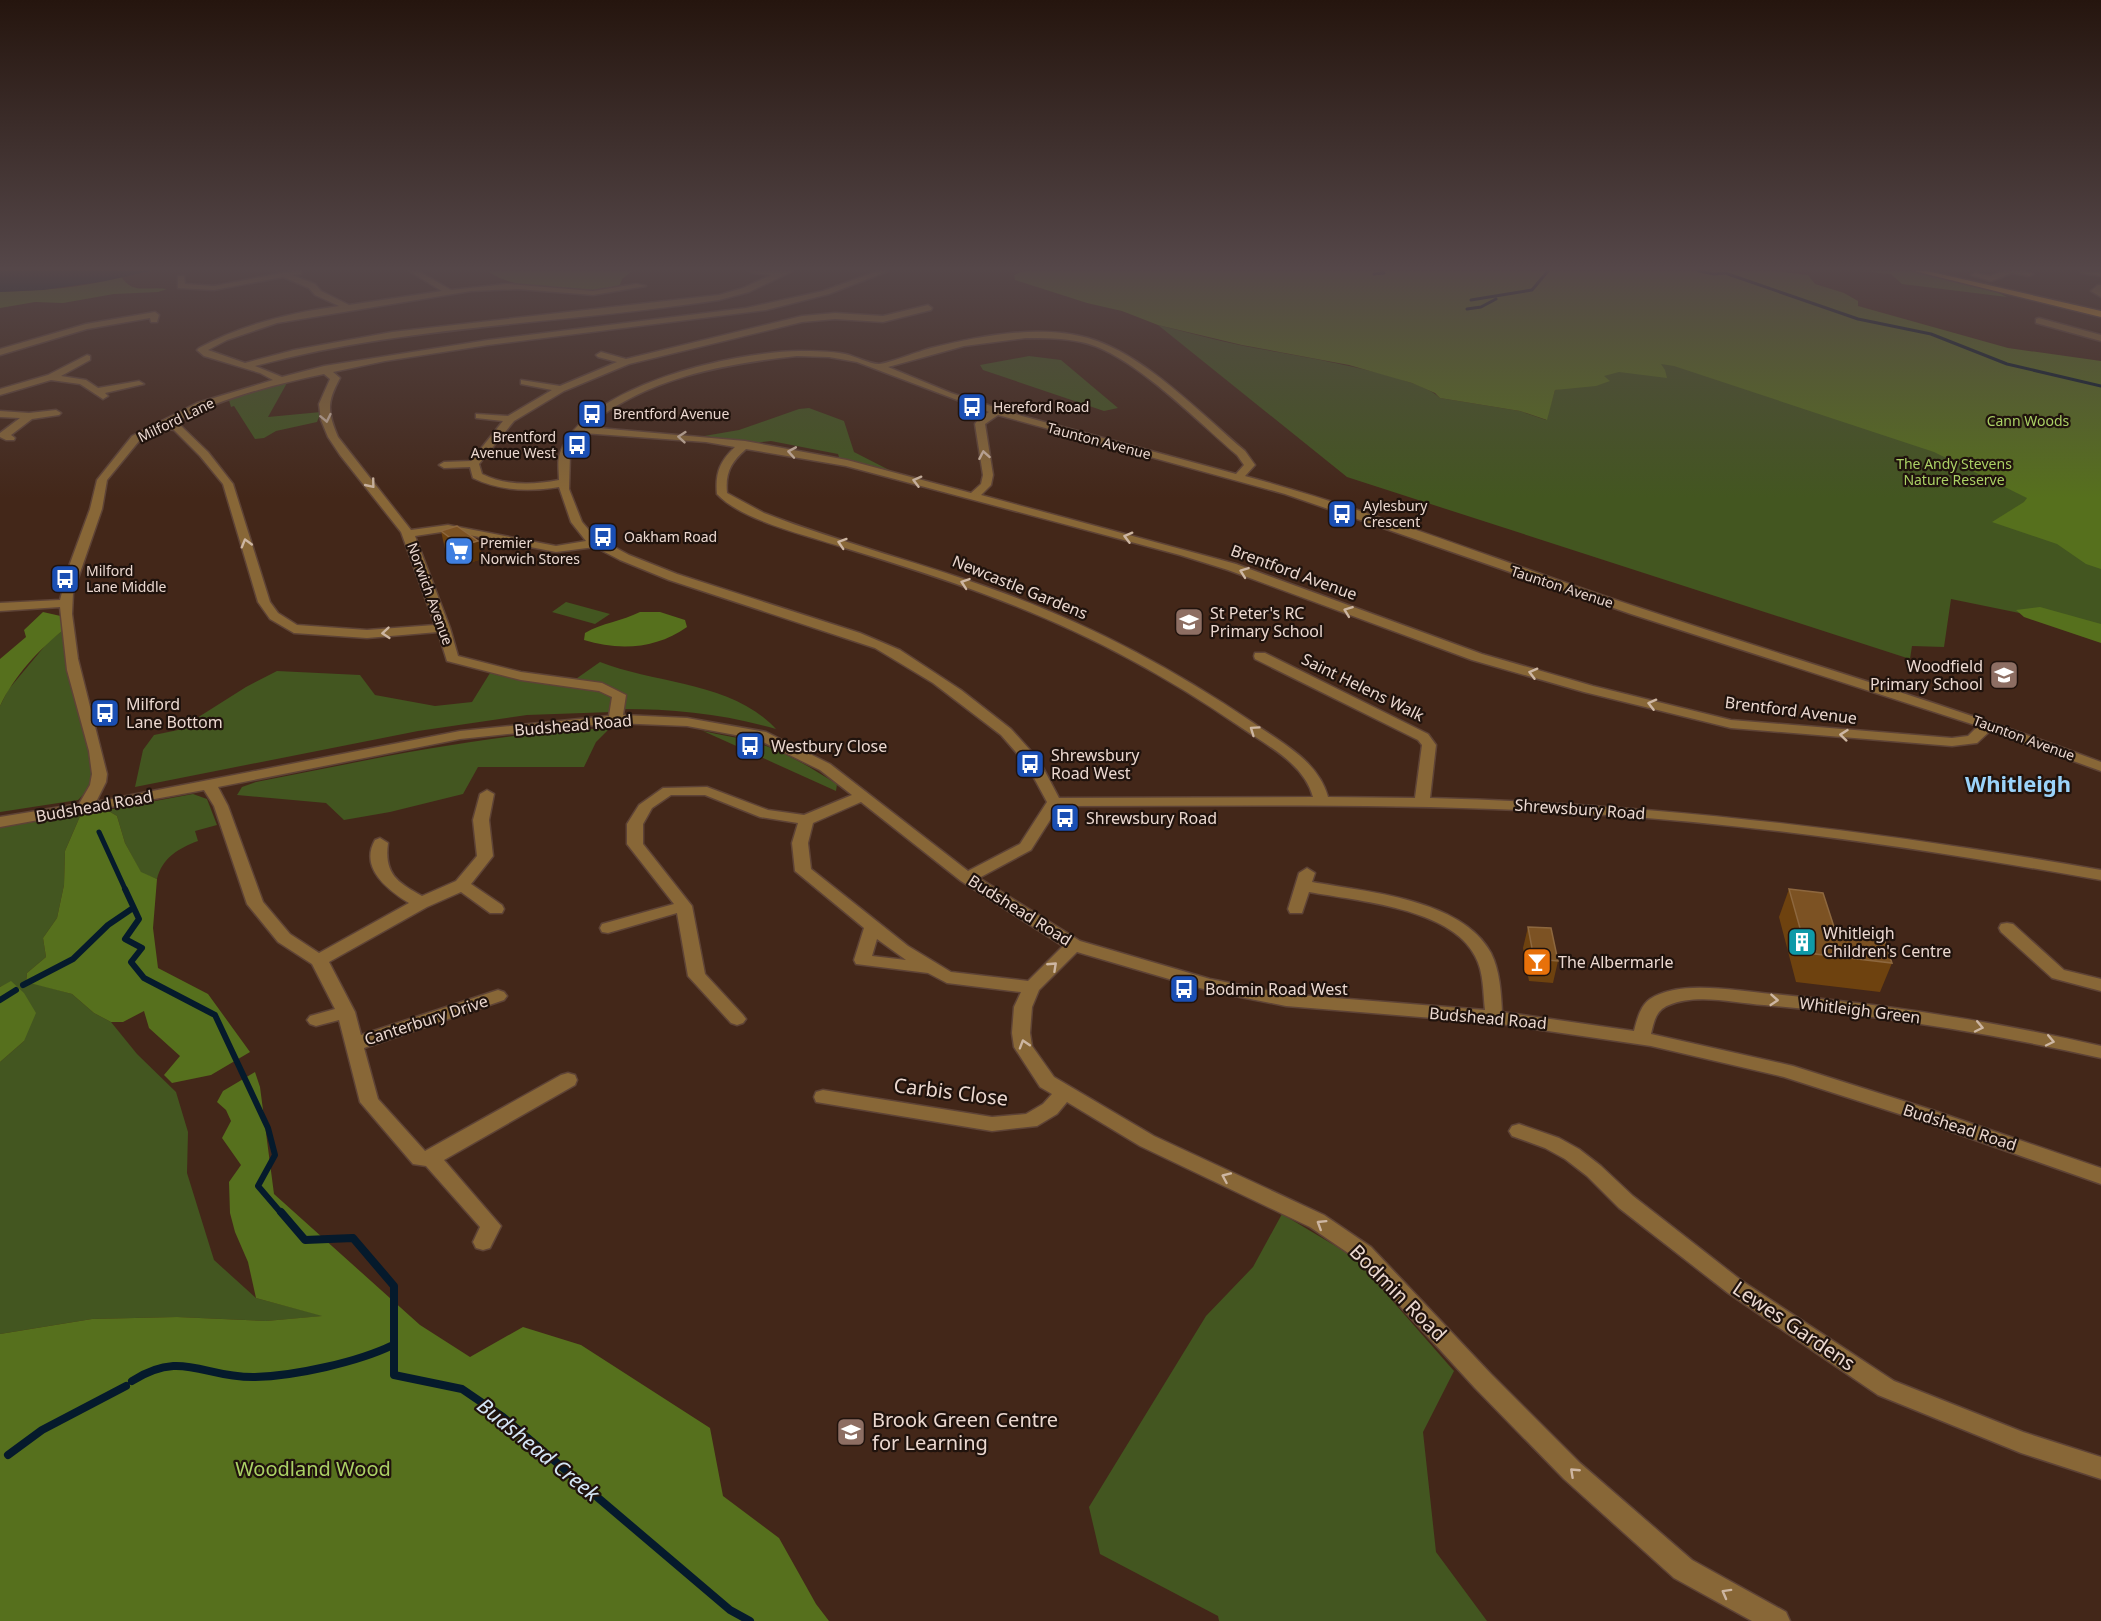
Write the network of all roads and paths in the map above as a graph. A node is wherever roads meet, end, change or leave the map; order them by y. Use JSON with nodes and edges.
{"nodes":[{"id":1,"x":20,"y":347,"type":"edge"},
{"id":2,"x":207,"y":347,"type":"edge"},
{"id":3,"x":321,"y":347,"type":"edge"},
{"id":4,"x":458,"y":347,"type":"edge"},
{"id":5,"x":689,"y":347,"type":"edge"},
{"id":6,"x":954,"y":347,"type":"edge"},
{"id":7,"x":1106,"y":347,"type":"edge"},
{"id":8,"x":0,"y":352,"type":"edge"},
{"id":9,"x":601,"y":355,"type":"dead end"},
{"id":10,"x":98,"y":360,"type":"dead end"},
{"id":11,"x":626,"y":362,"type":"junction"},
{"id":12,"x":246,"y":365,"type":"junction"},
{"id":13,"x":881,"y":366,"type":"junction"},
{"id":14,"x":324,"y":369,"type":"junction"},
{"id":15,"x":51,"y":377,"type":"junction"},
{"id":16,"x":280,"y":380,"type":"junction"},
{"id":17,"x":524,"y":382,"type":"dead end"},
{"id":18,"x":139,"y":384,"type":"dead end"},
{"id":19,"x":561,"y":389,"type":"junction"},
{"id":20,"x":0,"y":392,"type":"edge"},
{"id":21,"x":997,"y":412,"type":"junction"},
{"id":22,"x":56,"y":413,"type":"dead end"},
{"id":23,"x":0,"y":414,"type":"edge"},
{"id":24,"x":29,"y":416,"type":"junction"},
{"id":25,"x":479,"y":416,"type":"dead end"},
{"id":26,"x":510,"y":419,"type":"junction"},
{"id":27,"x":161,"y":425,"type":"junction"},
{"id":28,"x":580,"y":430,"type":"junction"},
{"id":29,"x":10,"y":438,"type":"dead end"},
{"id":30,"x":745,"y":444,"type":"junction"},
{"id":31,"x":474,"y":464,"type":"junction"},
{"id":32,"x":444,"y":465,"type":"dead end"},
{"id":33,"x":1238,"y":478,"type":"junction"},
{"id":34,"x":562,"y":483,"type":"junction"},
{"id":35,"x":974,"y":496,"type":"junction"},
{"id":36,"x":408,"y":534,"type":"junction"},
{"id":37,"x":597,"y":543,"type":"junction"},
{"id":38,"x":66,"y":603,"type":"junction"},
{"id":39,"x":0,"y":607,"type":"edge"},
{"id":40,"x":444,"y":628,"type":"junction"},
{"id":41,"x":1260,"y":656,"type":"dead end"},
{"id":42,"x":615,"y":719,"type":"junction"},
{"id":43,"x":1986,"y":724,"type":"junction"},
{"id":44,"x":2101,"y":767,"type":"edge"},
{"id":45,"x":209,"y":785,"type":"junction"},
{"id":46,"x":487,"y":795,"type":"dead end"},
{"id":47,"x":861,"y":797,"type":"junction"},
{"id":48,"x":1320,"y":800,"type":"junction"},
{"id":49,"x":1422,"y":801,"type":"junction"},
{"id":50,"x":1054,"y":802,"type":"junction"},
{"id":51,"x":85,"y":808,"type":"junction"},
{"id":52,"x":806,"y":820,"type":"junction"},
{"id":53,"x":0,"y":822,"type":"edge"},
{"id":54,"x":380,"y":843,"type":"dead end"},
{"id":55,"x":2101,"y":874,"type":"edge"},
{"id":56,"x":967,"y":878,"type":"junction"},
{"id":57,"x":462,"y":885,"type":"junction"},
{"id":58,"x":421,"y":903,"type":"junction"},
{"id":59,"x":684,"y":906,"type":"junction"},
{"id":60,"x":495,"y":909,"type":"dead end"},
{"id":61,"x":1296,"y":909,"type":"dead end"},
{"id":62,"x":873,"y":927,"type":"junction"},
{"id":63,"x":608,"y":928,"type":"dead end"},
{"id":64,"x":2007,"y":928,"type":"dead end"},
{"id":65,"x":1074,"y":945,"type":"junction"},
{"id":66,"x":319,"y":960,"type":"junction"},
{"id":67,"x":932,"y":968,"type":"junction"},
{"id":68,"x":2101,"y":985,"type":"edge"},
{"id":69,"x":1032,"y":987,"type":"junction"},
{"id":70,"x":498,"y":996,"type":"dead end"},
{"id":71,"x":346,"y":1012,"type":"junction"},
{"id":72,"x":1494,"y":1017,"type":"junction"},
{"id":73,"x":737,"y":1019,"type":"dead end"},
{"id":74,"x":316,"y":1020,"type":"dead end"},
{"id":75,"x":1641,"y":1039,"type":"junction"},
{"id":76,"x":355,"y":1044,"type":"junction"},
{"id":77,"x":2101,"y":1052,"type":"edge"},
{"id":78,"x":568,"y":1080,"type":"dead end"},
{"id":79,"x":1064,"y":1093,"type":"junction"},
{"id":80,"x":823,"y":1097,"type":"dead end"},
{"id":81,"x":1519,"y":1131,"type":"dead end"},
{"id":82,"x":431,"y":1158,"type":"junction"},
{"id":83,"x":2101,"y":1176,"type":"edge"},
{"id":84,"x":483,"y":1242,"type":"dead end"},
{"id":85,"x":2101,"y":1468,"type":"edge"},
{"id":86,"x":1778,"y":1621,"type":"edge"}],
"edges":[{"from":1,"to":8,"type":"street"},
{"from":2,"to":12,"type":"street"},
{"from":3,"to":12,"type":"street"},
{"from":4,"to":14,"type":"street","name":"Milford Lane"},
{"from":5,"to":11,"type":"street"},
{"from":6,"to":13,"type":"street"},
{"from":7,"to":33,"type":"street"},
{"from":9,"to":11,"type":"street"},
{"from":10,"to":15,"type":"street"},
{"from":11,"to":19,"type":"street"},
{"from":12,"to":16,"type":"street"},
{"from":13,"to":21,"type":"street","name":"Taunton Avenue"},
{"from":13,"to":28,"type":"street","name":"Taunton Avenue"},
{"from":14,"to":16,"type":"street","name":"Milford Lane"},
{"from":14,"to":36,"type":"street","name":"Norwich Avenue","one_way":true},
{"from":15,"to":18,"type":"street"},
{"from":15,"to":20,"type":"street"},
{"from":16,"to":27,"type":"street","name":"Milford Lane"},
{"from":17,"to":19,"type":"street"},
{"from":19,"to":26,"type":"street"},
{"from":21,"to":33,"type":"street","name":"Taunton Avenue"},
{"from":35,"to":21,"type":"street","one_way":true},
{"from":22,"to":24,"type":"street"},
{"from":23,"to":24,"type":"street"},
{"from":24,"to":29,"type":"street"},
{"from":25,"to":26,"type":"street"},
{"from":26,"to":31,"type":"street"},
{"from":27,"to":38,"type":"street","name":"Milford Lane"},
{"from":40,"to":27,"type":"street","one_way":true},
{"from":30,"to":28,"type":"street","name":"Brentford Avenue","one_way":true},
{"from":28,"to":34,"type":"street","name":"Taunton Avenue"},
{"from":35,"to":30,"type":"street","name":"Brentford Avenue","one_way":true},
{"from":48,"to":30,"type":"street","name":"Newcastle Gardens","one_way":true},
{"from":31,"to":32,"type":"street"},
{"from":31,"to":34,"type":"street"},
{"from":33,"to":43,"type":"street","name":"Taunton Avenue"},
{"from":34,"to":37,"type":"street"},
{"from":43,"to":35,"type":"street","name":"Brentford Avenue","one_way":true},
{"from":36,"to":37,"type":"street"},
{"from":36,"to":40,"type":"street","name":"Norwich Avenue"},
{"from":37,"to":50,"type":"street"},
{"from":38,"to":39,"type":"street"},
{"from":38,"to":51,"type":"street","name":"Milford Lane"},
{"from":40,"to":42,"type":"street","name":"Norwich Avenue"},
{"from":41,"to":49,"type":"street","name":"Saint Helens Walk"},
{"from":42,"to":45,"type":"street","name":"Budshead Road"},
{"from":42,"to":47,"type":"street","name":"Budshead Road"},
{"from":43,"to":44,"type":"street","name":"Taunton Avenue"},
{"from":45,"to":51,"type":"street","name":"Budshead Road"},
{"from":45,"to":66,"type":"street"},
{"from":46,"to":57,"type":"street"},
{"from":47,"to":52,"type":"street"},
{"from":47,"to":56,"type":"street","name":"Budshead Road"},
{"from":48,"to":49,"type":"street","name":"Shrewsbury Road"},
{"from":48,"to":50,"type":"street","name":"Shrewsbury Road"},
{"from":49,"to":55,"type":"street","name":"Shrewsbury Road"},
{"from":50,"to":56,"type":"street"},
{"from":51,"to":53,"type":"street","name":"Budshead Road"},
{"from":52,"to":59,"type":"street"},
{"from":52,"to":62,"type":"street"},
{"from":54,"to":58,"type":"street"},
{"from":56,"to":65,"type":"street","name":"Budshead Road"},
{"from":57,"to":58,"type":"street"},
{"from":57,"to":60,"type":"street"},
{"from":58,"to":66,"type":"street"},
{"from":59,"to":63,"type":"street"},
{"from":59,"to":73,"type":"street"},
{"from":61,"to":72,"type":"street"},
{"from":62,"to":67,"type":"street"},
{"from":62,"to":67,"type":"street"},
{"from":64,"to":68,"type":"street"},
{"from":69,"to":65,"type":"street","name":"Bodmin Road","one_way":true},
{"from":65,"to":72,"type":"street","name":"Budshead Road"},
{"from":66,"to":71,"type":"street","name":"Canterbury Drive"},
{"from":67,"to":69,"type":"street"},
{"from":79,"to":69,"type":"street","name":"Bodmin Road","one_way":true},
{"from":70,"to":76,"type":"street","name":"Canterbury Drive"},
{"from":71,"to":74,"type":"street"},
{"from":71,"to":76,"type":"street","name":"Canterbury Drive"},
{"from":72,"to":75,"type":"street","name":"Budshead Road"},
{"from":75,"to":77,"type":"street","name":"Whitleigh Green","one_way":true},
{"from":75,"to":83,"type":"street","name":"Budshead Road"},
{"from":76,"to":82,"type":"street","name":"Canterbury Drive"},
{"from":78,"to":82,"type":"street"},
{"from":79,"to":80,"type":"street","name":"Carbis Close"},
{"from":86,"to":79,"type":"street","name":"Bodmin Road","one_way":true},
{"from":81,"to":85,"type":"street","name":"Lewes Gardens"},
{"from":82,"to":84,"type":"street","name":"Canterbury Drive"}]}
